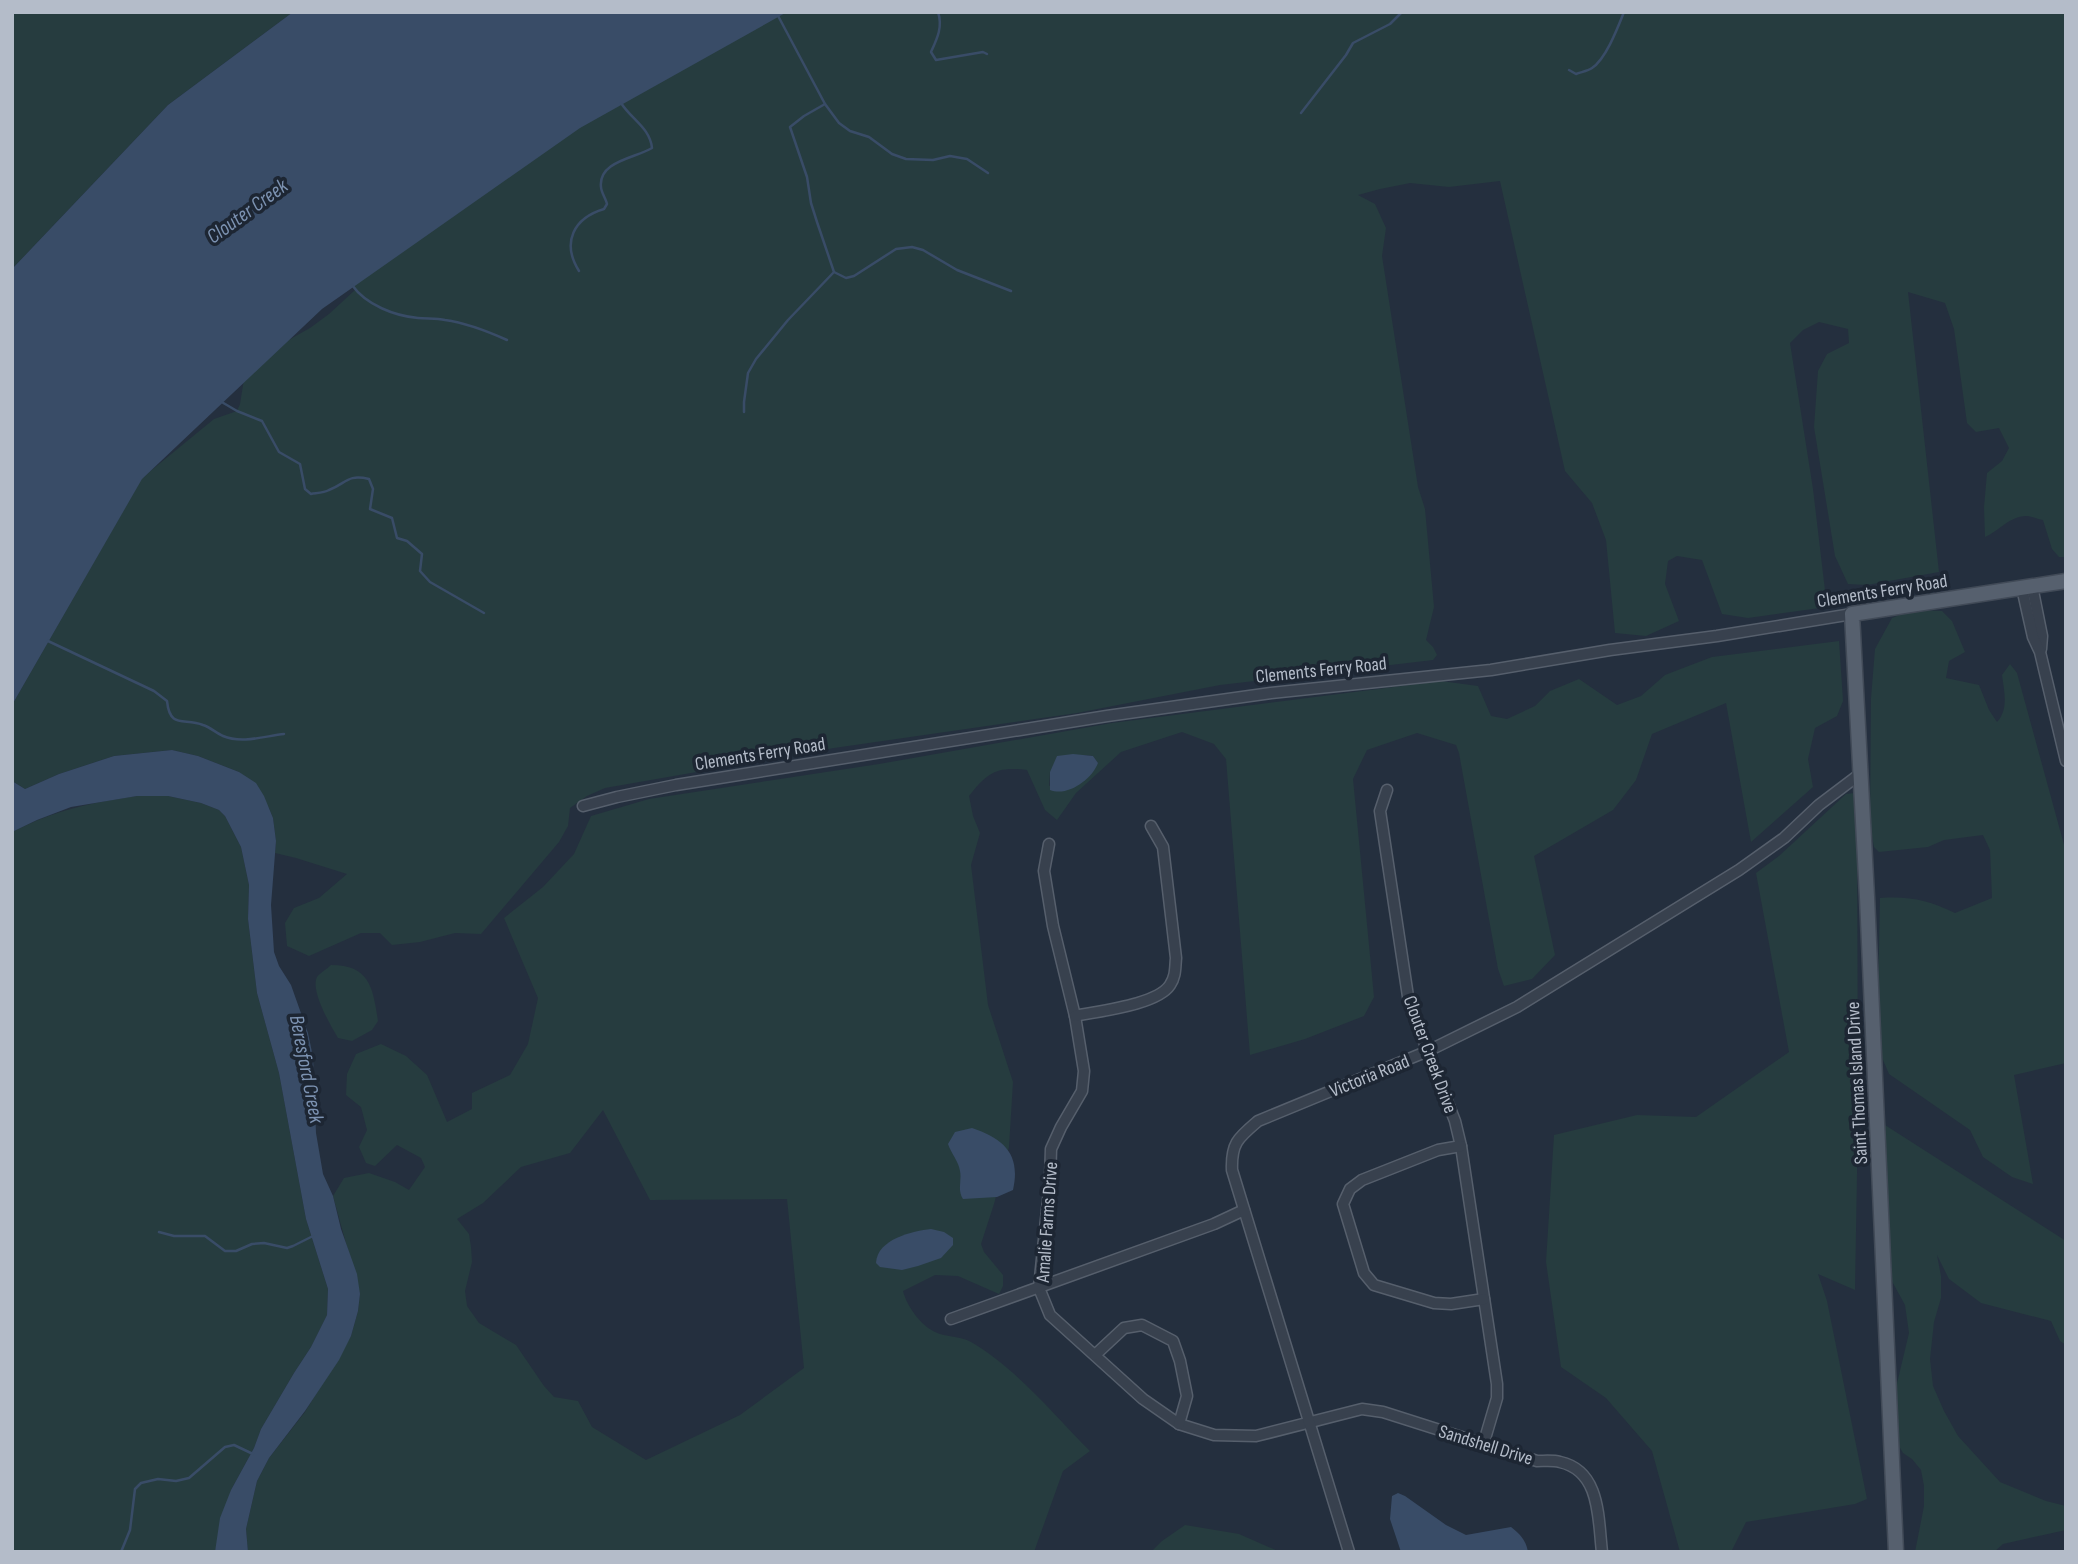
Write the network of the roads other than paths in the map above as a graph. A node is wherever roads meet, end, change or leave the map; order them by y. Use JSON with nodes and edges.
{"nodes":[{"id":1,"x":2066,"y":580,"type":"edge"},
{"id":2,"x":2027,"y":587,"type":"junction"},
{"id":3,"x":1852,"y":614,"type":"junction"},
{"id":4,"x":2066,"y":761,"type":"edge"},
{"id":5,"x":1860,"y":774,"type":"junction"},
{"id":6,"x":1387,"y":790,"type":"dead end"},
{"id":7,"x":583,"y":806,"type":"dead end"},
{"id":8,"x":1151,"y":826,"type":"dead end"},
{"id":9,"x":1049,"y":844,"type":"dead end"},
{"id":10,"x":1075,"y":1016,"type":"junction"},
{"id":11,"x":1428,"y":1051,"type":"junction"},
{"id":12,"x":1461,"y":1146,"type":"junction"},
{"id":13,"x":1244,"y":1210,"type":"junction"},
{"id":14,"x":1040,"y":1288,"type":"junction"},
{"id":15,"x":1484,"y":1299,"type":"junction"},
{"id":16,"x":951,"y":1319,"type":"dead end"},
{"id":17,"x":1095,"y":1355,"type":"junction"},
{"id":18,"x":1309,"y":1423,"type":"junction"},
{"id":19,"x":1179,"y":1424,"type":"junction"},
{"id":20,"x":1484,"y":1442,"type":"junction"},
{"id":21,"x":1349,"y":1552,"type":"edge"},
{"id":22,"x":1602,"y":1552,"type":"edge"},
{"id":23,"x":1896,"y":1552,"type":"edge"}],
"edges":[{"from":1,"to":2,"type":"main road","name":"Clements Ferry Road"},
{"from":2,"to":3,"type":"main road","name":"Clements Ferry Road"},
{"from":2,"to":4,"type":"street"},
{"from":3,"to":5,"type":"main road","name":"Saint Thomas Island Drive"},
{"from":3,"to":7,"type":"street","name":"Clements Ferry Road"},
{"from":5,"to":11,"type":"street","name":"Victoria Road"},
{"from":5,"to":23,"type":"main road","name":"Saint Thomas Island Drive"},
{"from":6,"to":11,"type":"street","name":"Clouter Creek Drive"},
{"from":8,"to":10,"type":"street"},
{"from":9,"to":10,"type":"street","name":"Amalie Farms Drive"},
{"from":10,"to":14,"type":"street","name":"Amalie Farms Drive"},
{"from":11,"to":12,"type":"street","name":"Clouter Creek Drive"},
{"from":11,"to":13,"type":"street","name":"Victoria Road"},
{"from":12,"to":15,"type":"street","name":"Clouter Creek Drive"},
{"from":12,"to":15,"type":"street"},
{"from":13,"to":14,"type":"street"},
{"from":13,"to":18,"type":"street","name":"Victoria Road"},
{"from":14,"to":16,"type":"street"},
{"from":14,"to":17,"type":"street","name":"Amalie Farms Drive"},
{"from":15,"to":20,"type":"street","name":"Clouter Creek Drive"},
{"from":17,"to":19,"type":"street","name":"Amalie Farms Drive"},
{"from":17,"to":19,"type":"street"},
{"from":18,"to":19,"type":"street","name":"Sandshell Drive"},
{"from":18,"to":20,"type":"street","name":"Sandshell Drive"},
{"from":18,"to":21,"type":"street","name":"Victoria Road"},
{"from":20,"to":22,"type":"street","name":"Sandshell Drive"}]}
